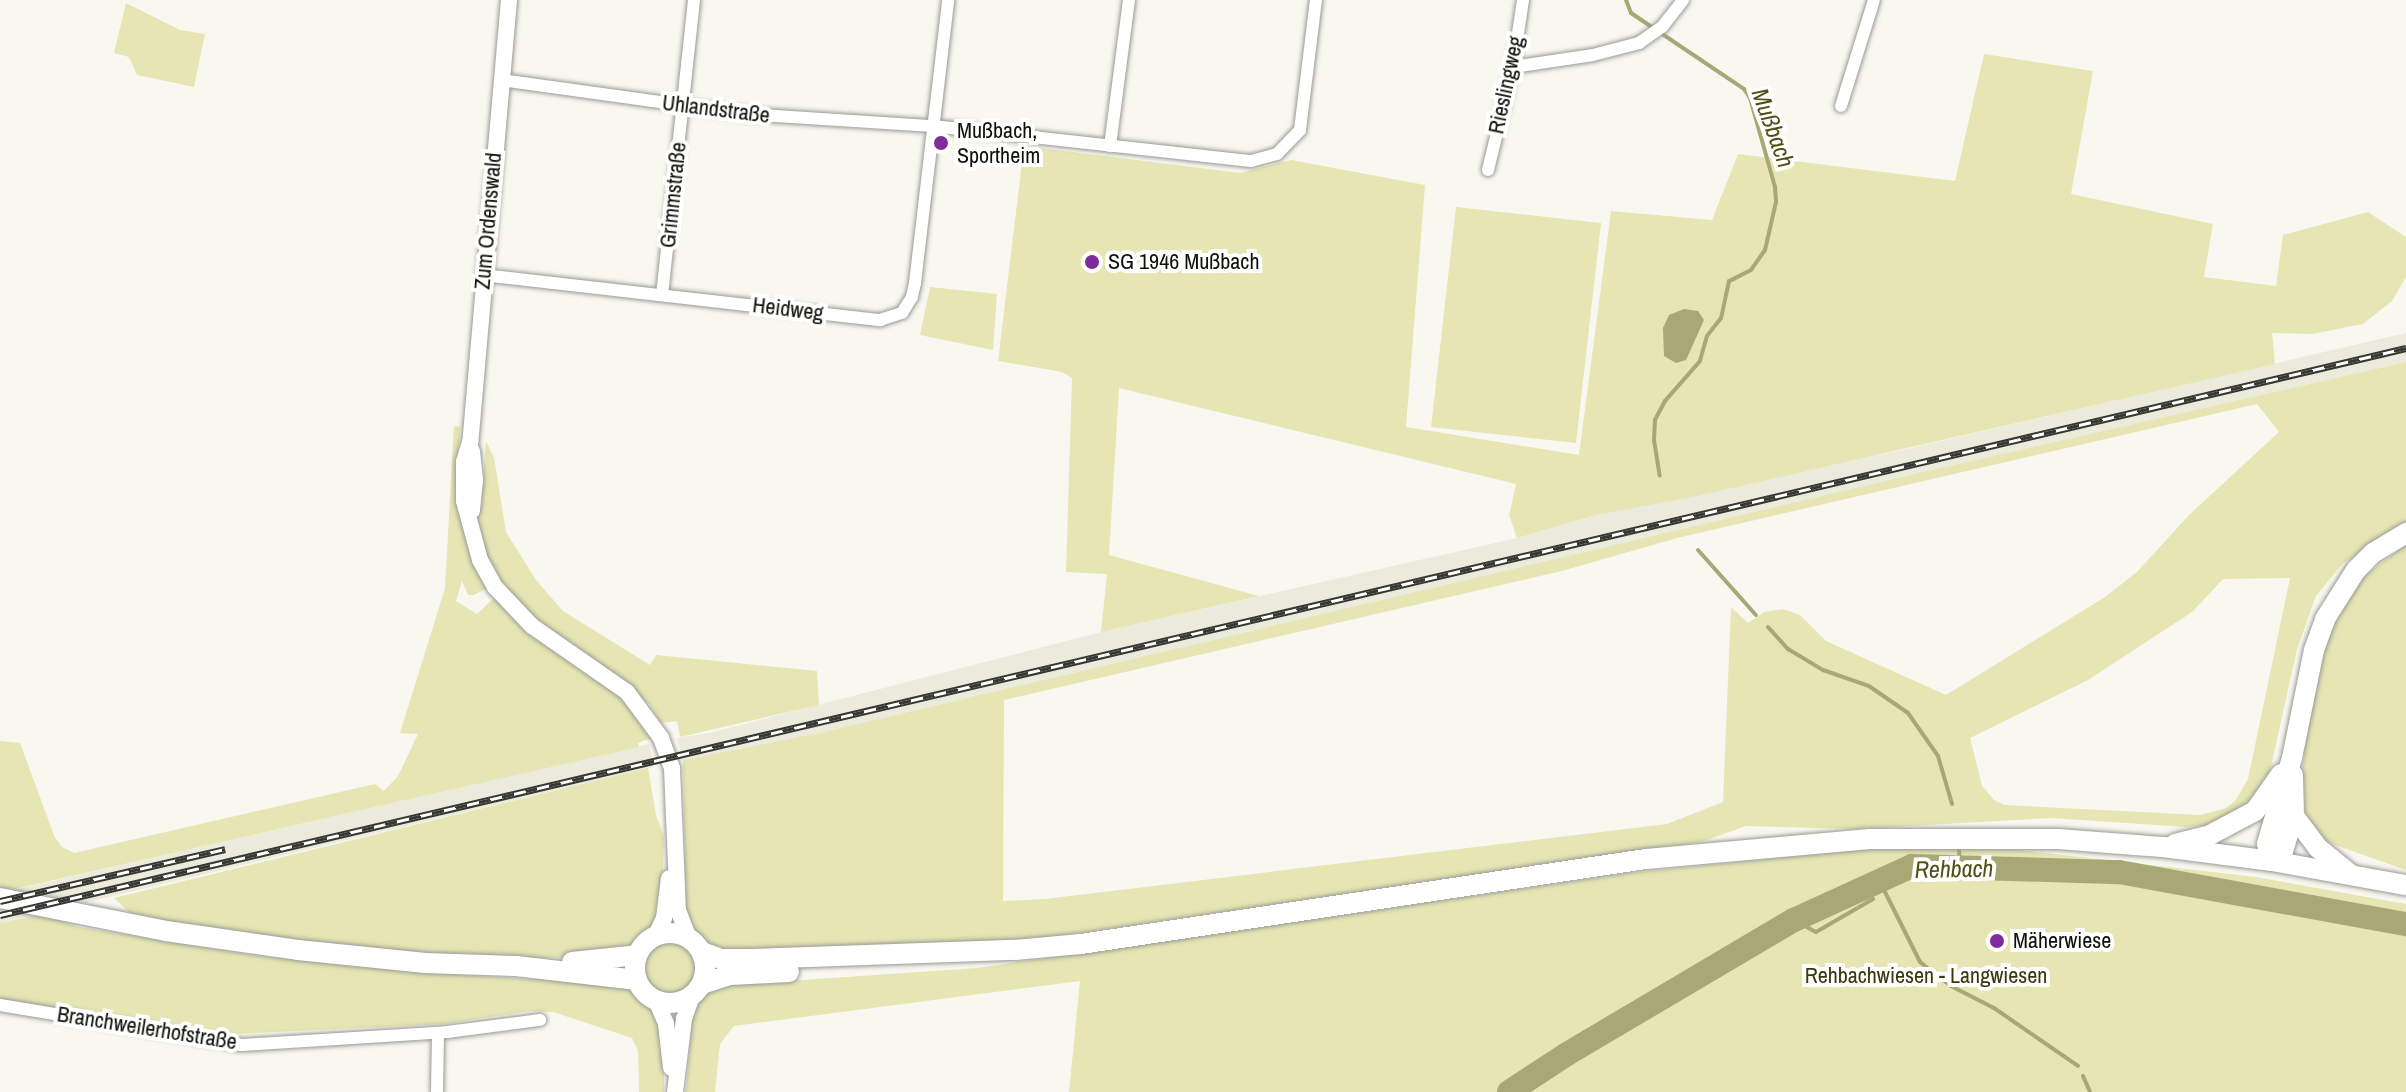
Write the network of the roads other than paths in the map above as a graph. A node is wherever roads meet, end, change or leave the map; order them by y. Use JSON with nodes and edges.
{"nodes":[{"id":1,"x":509,"y":0,"type":"edge"},
{"id":2,"x":694,"y":0,"type":"edge"},
{"id":3,"x":948,"y":0,"type":"edge"},
{"id":4,"x":1129,"y":0,"type":"edge"},
{"id":5,"x":1316,"y":0,"type":"edge"},
{"id":6,"x":1523,"y":0,"type":"edge"},
{"id":7,"x":1683,"y":0,"type":"edge"},
{"id":8,"x":1874,"y":0,"type":"edge"},
{"id":9,"x":1513,"y":67,"type":"junction"},
{"id":10,"x":501,"y":80,"type":"junction"},
{"id":11,"x":683,"y":106,"type":"junction"},
{"id":12,"x":1841,"y":106,"type":"dead end"},
{"id":13,"x":933,"y":126,"type":"junction"},
{"id":14,"x":1110,"y":146,"type":"junction"},
{"id":15,"x":1488,"y":170,"type":"dead end"},
{"id":16,"x":483,"y":275,"type":"junction"},
{"id":17,"x":662,"y":295,"type":"junction"},
{"id":18,"x":2406,"y":533,"type":"edge"},
{"id":19,"x":2292,"y":758,"type":"junction"},
{"id":20,"x":2294,"y":816,"type":"junction"},
{"id":21,"x":675,"y":825,"type":"junction"},
{"id":22,"x":2163,"y":847,"type":"junction"},
{"id":23,"x":2272,"y":861,"type":"junction"},
{"id":24,"x":2350,"y":874,"type":"junction"},
{"id":25,"x":2406,"y":885,"type":"edge"},
{"id":26,"x":0,"y":898,"type":"edge"},
{"id":27,"x":656,"y":935,"type":"junction"},
{"id":28,"x":695,"y":945,"type":"junction"},
{"id":29,"x":1015,"y":950,"type":"junction"},
{"id":30,"x":637,"y":955,"type":"junction"},
{"id":31,"x":516,"y":966,"type":"junction"},
{"id":32,"x":637,"y":980,"type":"junction"},
{"id":33,"x":697,"y":990,"type":"junction"},
{"id":34,"x":656,"y":1000,"type":"junction"},
{"id":35,"x":0,"y":1005,"type":"edge"},
{"id":36,"x":540,"y":1020,"type":"dead end"},
{"id":37,"x":438,"y":1033,"type":"junction"},
{"id":38,"x":437,"y":1092,"type":"edge"},
{"id":39,"x":674,"y":1092,"type":"edge"}],
"edges":[{"from":1,"to":10,"type":"street","name":"Zum Ordenswald"},
{"from":2,"to":11,"type":"street","name":"Grimmstraße"},
{"from":3,"to":13,"type":"street","name":"Heidweg"},
{"from":4,"to":14,"type":"street"},
{"from":5,"to":14,"type":"street","name":"Uhlandstraße"},
{"from":6,"to":9,"type":"street","name":"Rieslingweg"},
{"from":7,"to":9,"type":"street"},
{"from":8,"to":12,"type":"street"},
{"from":9,"to":15,"type":"street","name":"Rieslingweg"},
{"from":10,"to":11,"type":"street","name":"Uhlandstraße"},
{"from":10,"to":16,"type":"street","name":"Zum Ordenswald"},
{"from":11,"to":13,"type":"street","name":"Uhlandstraße"},
{"from":11,"to":17,"type":"street","name":"Grimmstraße"},
{"from":13,"to":14,"type":"street","name":"Uhlandstraße"},
{"from":13,"to":17,"type":"street","name":"Heidweg"},
{"from":16,"to":17,"type":"street","name":"Heidweg"},
{"from":16,"to":21,"type":"street","name":"Zum Ordenswald"},
{"from":18,"to":19,"type":"main road"},
{"from":19,"to":20,"type":"main road"},
{"from":19,"to":22,"type":"main road"},
{"from":19,"to":23,"type":"main road"},
{"from":20,"to":23,"type":"main road"},
{"from":20,"to":24,"type":"main road"},
{"from":21,"to":27,"type":"street","name":"Zum Ordenswald"},
{"from":21,"to":28,"type":"street","name":"Zum Ordenswald"},
{"from":22,"to":23,"type":"main road"},
{"from":22,"to":29,"type":"main road"},
{"from":23,"to":24,"type":"main road"},
{"from":24,"to":25,"type":"main road"},
{"from":26,"to":31,"type":"main road"},
{"from":27,"to":28,"type":"main road"},
{"from":27,"to":30,"type":"main road"},
{"from":28,"to":29,"type":"main road"},
{"from":28,"to":33,"type":"main road"},
{"from":29,"to":33,"type":"main road"},
{"from":30,"to":31,"type":"main road"},
{"from":30,"to":32,"type":"main road"},
{"from":31,"to":32,"type":"main road"},
{"from":32,"to":34,"type":"main road"},
{"from":33,"to":34,"type":"main road"},
{"from":33,"to":39,"type":"street"},
{"from":34,"to":39,"type":"street"},
{"from":35,"to":37,"type":"street","name":"Branchweilerhofstraße"},
{"from":36,"to":37,"type":"street","name":"Branchweilerhofstraße"},
{"from":37,"to":38,"type":"street"}]}
